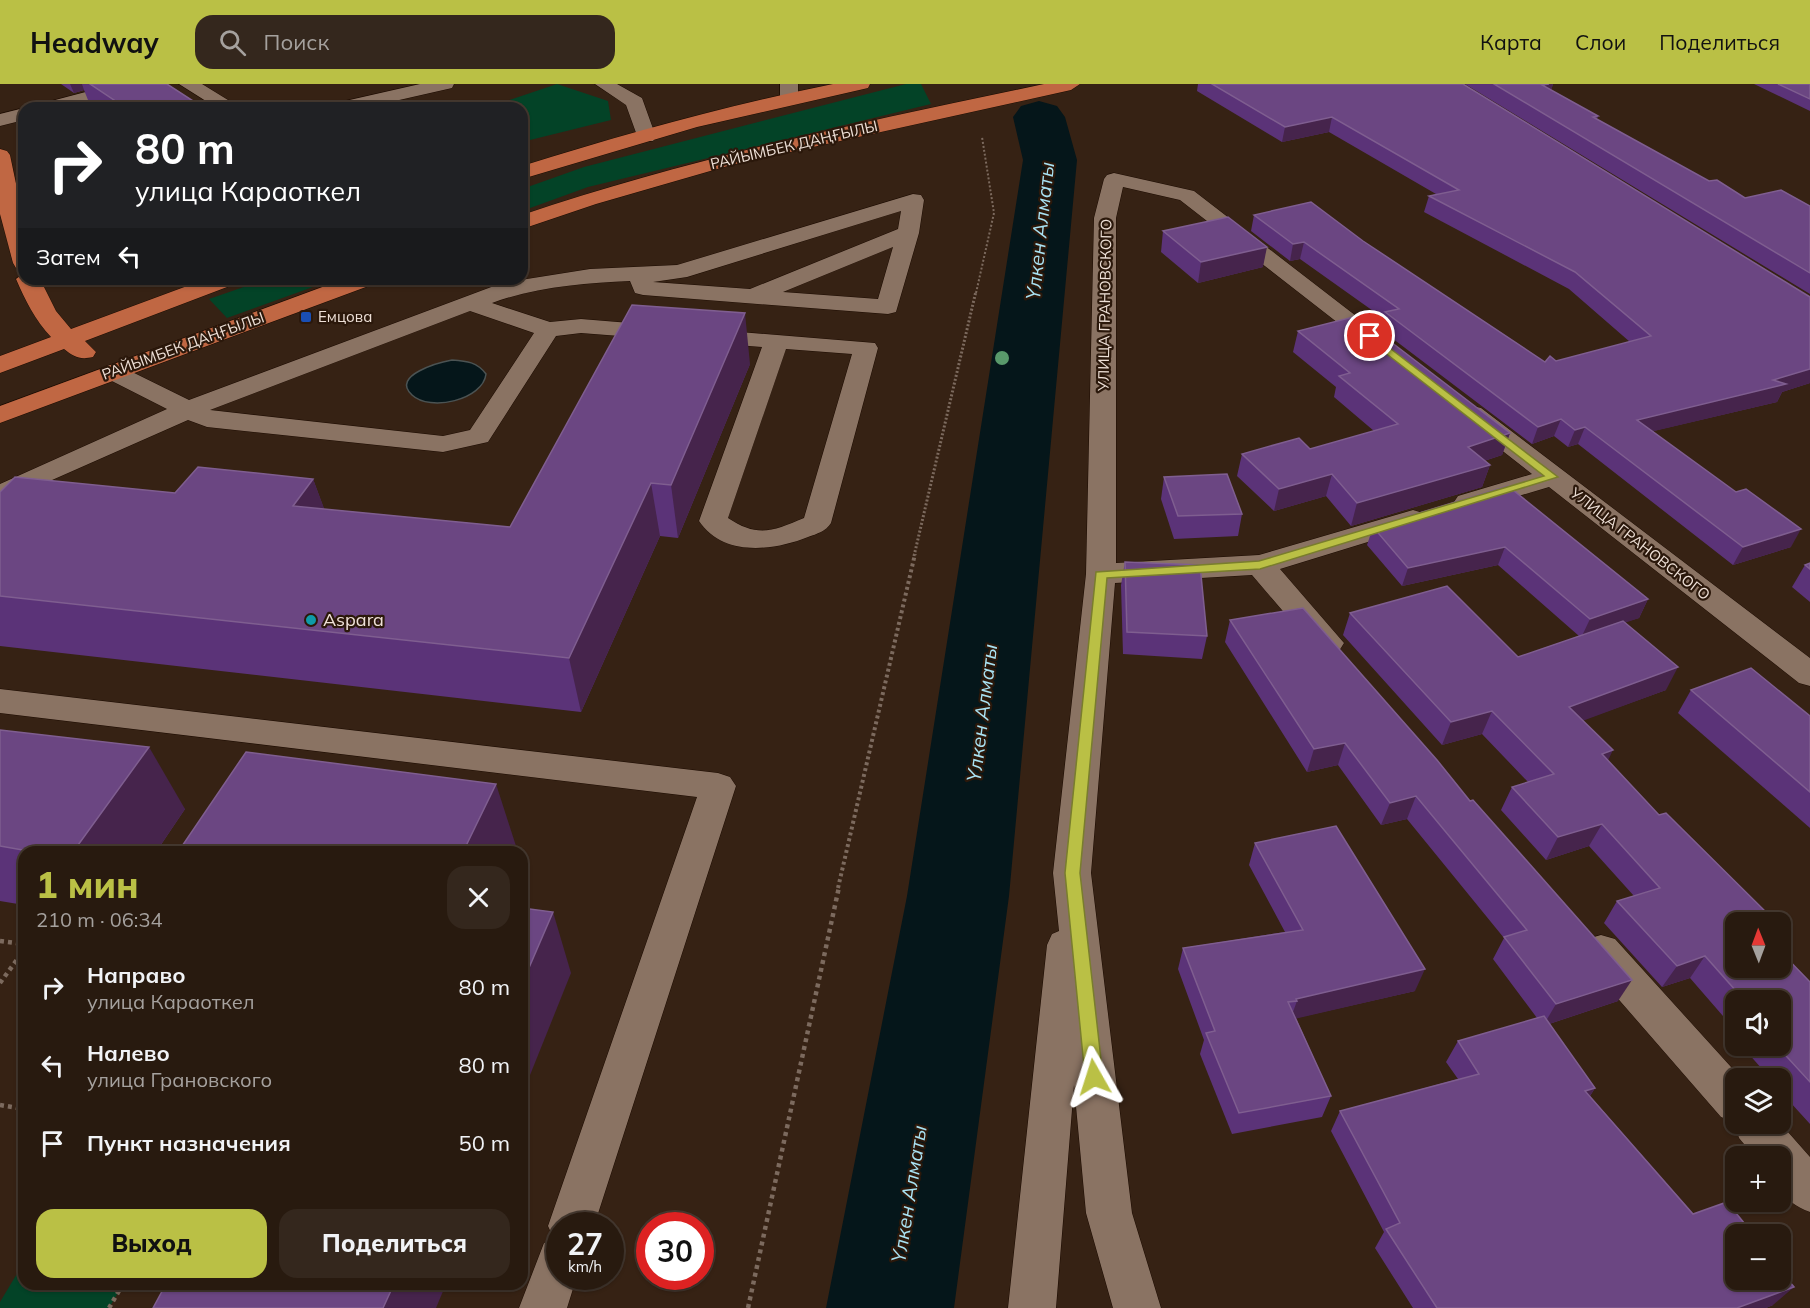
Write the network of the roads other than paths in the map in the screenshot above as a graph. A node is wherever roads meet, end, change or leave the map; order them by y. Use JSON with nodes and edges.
{"nodes":[{"id":1,"x":138,"y":84,"type":"edge"},
{"id":2,"x":188,"y":84,"type":"edge"},
{"id":3,"x":445,"y":84,"type":"edge"},
{"id":4,"x":604,"y":84,"type":"edge"},
{"id":5,"x":861,"y":84,"type":"edge"},
{"id":6,"x":1071,"y":84,"type":"edge"},
{"id":7,"x":793,"y":93,"type":"edge"},
{"id":8,"x":70,"y":102,"type":"edge"},
{"id":9,"x":220,"y":102,"type":"edge"},
{"id":10,"x":366,"y":102,"type":"edge"},
{"id":11,"x":18,"y":116,"type":"edge"},
{"id":12,"x":0,"y":120,"type":"edge"},
{"id":13,"x":646,"y":137,"type":"junction"},
{"id":14,"x":0,"y":155,"type":"edge"},
{"id":15,"x":528,"y":171,"type":"edge"},
{"id":16,"x":528,"y":220,"type":"edge"},
{"id":17,"x":18,"y":224,"type":"edge"},
{"id":18,"x":908,"y":233,"type":"junction"},
{"id":19,"x":640,"y":275,"type":"junction"},
{"id":20,"x":31,"y":285,"type":"edge"},
{"id":21,"x":211,"y":285,"type":"edge"},
{"id":22,"x":350,"y":285,"type":"edge"},
{"id":23,"x":752,"y":296,"type":"junction"},
{"id":24,"x":471,"y":304,"type":"junction"},
{"id":25,"x":548,"y":330,"type":"junction"},
{"id":26,"x":67,"y":340,"type":"junction"},
{"id":27,"x":777,"y":340,"type":"junction"},
{"id":28,"x":1402,"y":361,"type":"edge"},
{"id":29,"x":0,"y":365,"type":"edge"},
{"id":30,"x":113,"y":372,"type":"junction"},
{"id":31,"x":1449,"y":397,"type":"edge"},
{"id":32,"x":187,"y":410,"type":"junction"},
{"id":33,"x":0,"y":415,"type":"edge"},
{"id":34,"x":1553,"y":477,"type":"junction"},
{"id":35,"x":0,"y":494,"type":"edge"},
{"id":36,"x":1260,"y":565,"type":"junction"},
{"id":37,"x":1101,"y":574,"type":"junction"},
{"id":38,"x":1347,"y":664,"type":"edge"},
{"id":39,"x":1810,"y":675,"type":"edge"},
{"id":40,"x":0,"y":701,"type":"edge"},
{"id":41,"x":1072,"y":873,"type":"junction"},
{"id":42,"x":1577,"y":924,"type":"edge"},
{"id":43,"x":1725,"y":1091,"type":"edge"},
{"id":44,"x":1762,"y":1134,"type":"edge"},
{"id":45,"x":1810,"y":1191,"type":"edge"},
{"id":46,"x":576,"y":1212,"type":"edge"},
{"id":47,"x":549,"y":1290,"type":"edge"},
{"id":48,"x":543,"y":1308,"type":"edge"},
{"id":49,"x":1032,"y":1308,"type":"edge"},
{"id":50,"x":1137,"y":1308,"type":"edge"}],
"edges":[{"from":1,"to":8,"type":"street"},
{"from":2,"to":9,"type":"street"},
{"from":3,"to":10,"type":"street"},
{"from":4,"to":13,"type":"street"},
{"from":5,"to":7,"type":"main road"},
{"from":6,"to":16,"type":"main road","name":"РАЙЫМБЕК ДАҢҒЫЛЫ"},
{"from":7,"to":13,"type":"main road"},
{"from":11,"to":12,"type":"street"},
{"from":13,"to":15,"type":"main road"},
{"from":14,"to":17,"type":"main road"},
{"from":18,"to":19,"type":"street"},
{"from":18,"to":23,"type":"street"},
{"from":18,"to":23,"type":"street"},
{"from":19,"to":23,"type":"street"},
{"from":19,"to":24,"type":"street"},
{"from":20,"to":26,"type":"main road"},
{"from":21,"to":26,"type":"main road"},
{"from":22,"to":30,"type":"main road","name":"РАЙЫМБЕК ДАҢҒЫЛЫ"},
{"from":24,"to":25,"type":"street"},
{"from":24,"to":32,"type":"street"},
{"from":25,"to":27,"type":"street"},
{"from":25,"to":32,"type":"street"},
{"from":26,"to":29,"type":"main road"},
{"from":26,"to":30,"type":"main road"},
{"from":27,"to":27,"type":"street"},
{"from":28,"to":37,"type":"street","name":"УЛИЦА ГРАНОВСКОГО"},
{"from":30,"to":32,"type":"street"},
{"from":30,"to":33,"type":"main road","name":"РАЙЫМБЕК ДАҢҒЫЛЫ"},
{"from":31,"to":34,"type":"street","name":"УЛИЦА ГРАНОВСКОГО"},
{"from":32,"to":35,"type":"street"},
{"from":34,"to":36,"type":"street"},
{"from":34,"to":39,"type":"street","name":"УЛИЦА ГРАНОВСКОГО"},
{"from":36,"to":37,"type":"street"},
{"from":36,"to":38,"type":"street"},
{"from":37,"to":41,"type":"street"},
{"from":40,"to":46,"type":"street"},
{"from":41,"to":49,"type":"street"},
{"from":41,"to":50,"type":"street"},
{"from":42,"to":43,"type":"street"},
{"from":44,"to":45,"type":"street"},
{"from":47,"to":48,"type":"street"}]}
